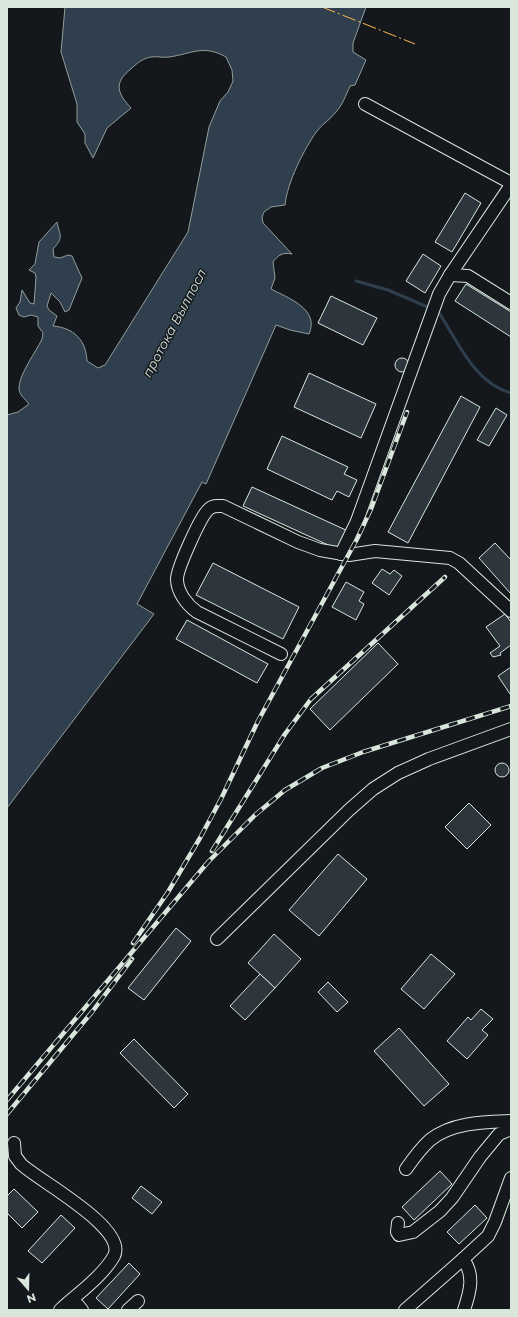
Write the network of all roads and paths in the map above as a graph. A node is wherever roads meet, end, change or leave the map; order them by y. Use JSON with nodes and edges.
{"nodes":[{"id":1,"x":365,"y":104,"type":"dead end"},
{"id":2,"x":511,"y":184,"type":"edge"},
{"id":3,"x":450,"y":275,"type":"junction"},
{"id":4,"x":511,"y":304,"type":"edge"},
{"id":5,"x":341,"y":554,"type":"junction"},
{"id":6,"x":511,"y":611,"type":"edge"},
{"id":7,"x":280,"y":654,"type":"dead end"},
{"id":8,"x":511,"y":730,"type":"edge"},
{"id":9,"x":217,"y":939,"type":"dead end"},
{"id":10,"x":511,"y":1121,"type":"edge"},
{"id":11,"x":511,"y":1129,"type":"edge"},
{"id":12,"x":14,"y":1143,"type":"dead end"},
{"id":13,"x":406,"y":1169,"type":"dead end"},
{"id":14,"x":511,"y":1178,"type":"edge"},
{"id":15,"x":398,"y":1223,"type":"dead end"},
{"id":16,"x":463,"y":1259,"type":"junction"},
{"id":17,"x":138,"y":1301,"type":"dead end"},
{"id":18,"x":63,"y":1307,"type":"edge"},
{"id":19,"x":82,"y":1310,"type":"edge"},
{"id":20,"x":128,"y":1310,"type":"edge"},
{"id":21,"x":405,"y":1310,"type":"edge"},
{"id":22,"x":464,"y":1310,"type":"edge"}],
"edges":[{"from":1,"to":2,"type":"lane"},
{"from":2,"to":3,"type":"lane"},
{"from":3,"to":4,"type":"lane"},
{"from":3,"to":5,"type":"lane"},
{"from":5,"to":6,"type":"lane"},
{"from":5,"to":7,"type":"lane"},
{"from":8,"to":9,"type":"lane"},
{"from":10,"to":13,"type":"lane"},
{"from":11,"to":15,"type":"lane"},
{"from":12,"to":18,"type":"lane"},
{"from":14,"to":16,"type":"lane"},
{"from":16,"to":21,"type":"lane"},
{"from":16,"to":22,"type":"lane"},
{"from":17,"to":20,"type":"lane"},
{"from":18,"to":19,"type":"lane"}]}
